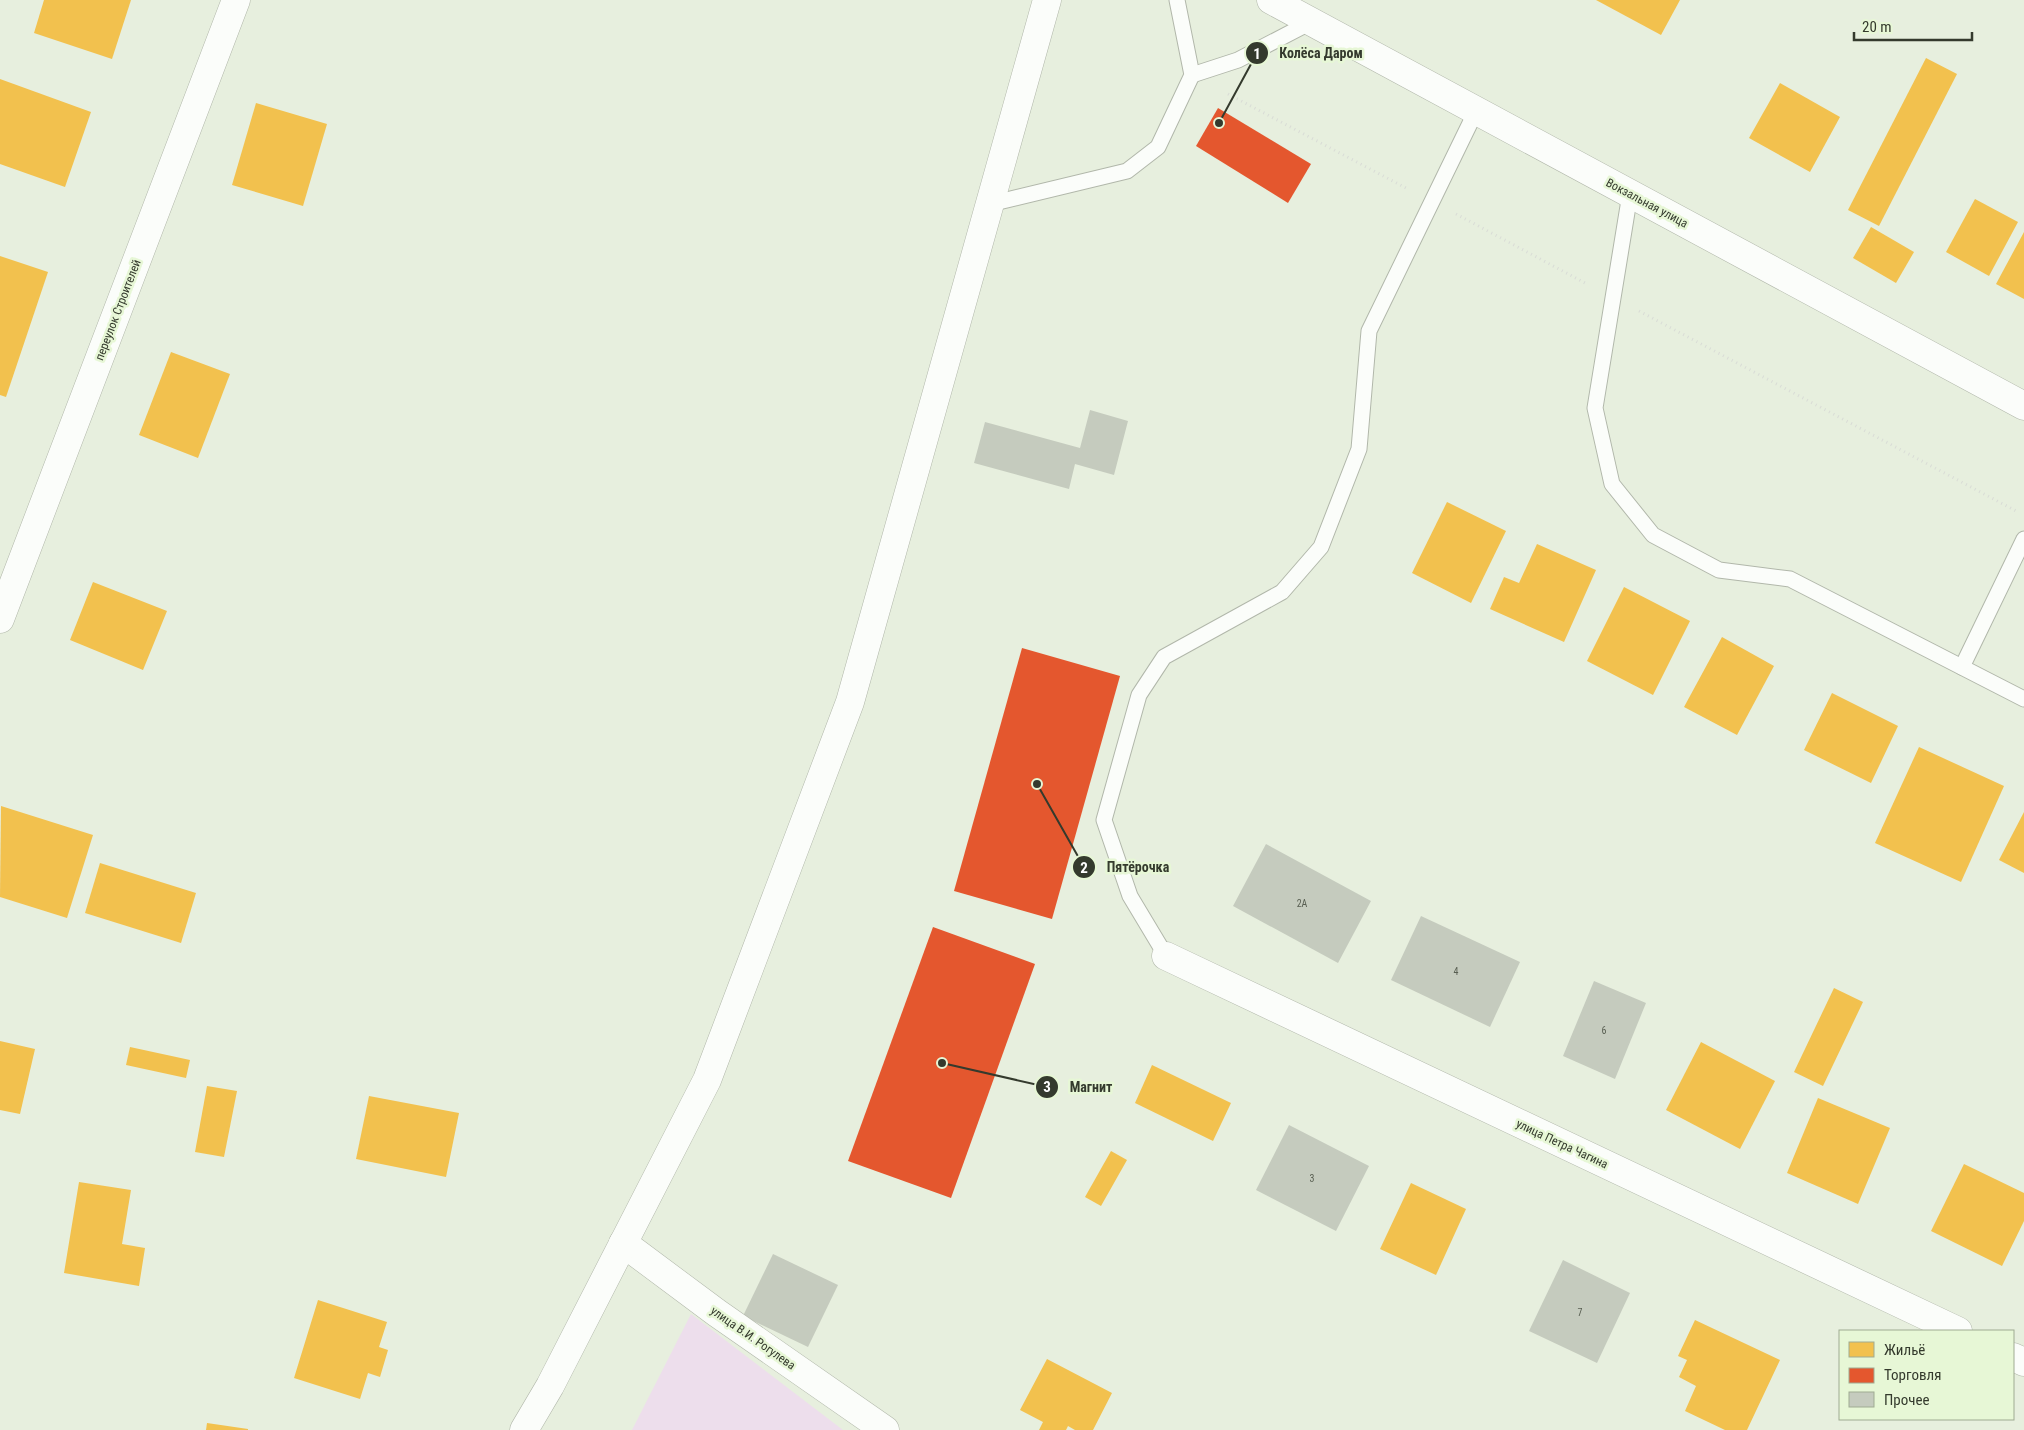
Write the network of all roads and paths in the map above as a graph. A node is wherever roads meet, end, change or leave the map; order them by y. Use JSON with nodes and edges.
{"nodes":[{"id":1,"x":236,"y":0,"type":"edge"},
{"id":2,"x":1047,"y":0,"type":"edge"},
{"id":3,"x":1177,"y":0,"type":"edge"},
{"id":4,"x":1270,"y":0,"type":"edge"},
{"id":5,"x":1311,"y":22,"type":"junction"},
{"id":6,"x":1192,"y":75,"type":"junction"},
{"id":7,"x":1476,"y":111,"type":"junction"},
{"id":8,"x":1630,"y":194,"type":"junction"},
{"id":9,"x":990,"y":204,"type":"junction"},
{"id":10,"x":2024,"y":406,"type":"edge"},
{"id":11,"x":2024,"y":539,"type":"edge"},
{"id":12,"x":0,"y":619,"type":"edge"},
{"id":13,"x":1962,"y":667,"type":"junction"},
{"id":14,"x":2024,"y":699,"type":"edge"},
{"id":15,"x":1166,"y":956,"type":"joint"},
{"id":16,"x":623,"y":1243,"type":"junction"},
{"id":17,"x":1956,"y":1330,"type":"edge"},
{"id":18,"x":524,"y":1430,"type":"edge"},
{"id":19,"x":885,"y":1430,"type":"edge"}],
"edges":[{"from":1,"to":12,"type":"street","name":"переулок Строителей"},
{"from":2,"to":9,"type":"street"},
{"from":3,"to":6,"type":"lane"},
{"from":4,"to":5,"type":"street","name":"Вокзальная улица"},
{"from":5,"to":6,"type":"lane"},
{"from":5,"to":7,"type":"street","name":"Вокзальная улица"},
{"from":6,"to":9,"type":"lane"},
{"from":7,"to":8,"type":"street","name":"Вокзальная улица"},
{"from":7,"to":15,"type":"lane"},
{"from":8,"to":10,"type":"street","name":"Вокзальная улица"},
{"from":8,"to":13,"type":"lane"},
{"from":9,"to":16,"type":"street"},
{"from":11,"to":13,"type":"lane"},
{"from":13,"to":14,"type":"lane"},
{"from":15,"to":17,"type":"street","name":"улица Петра Чагина"},
{"from":16,"to":18,"type":"street"},
{"from":16,"to":19,"type":"street","name":"улица В.И. Рогулева"}]}
